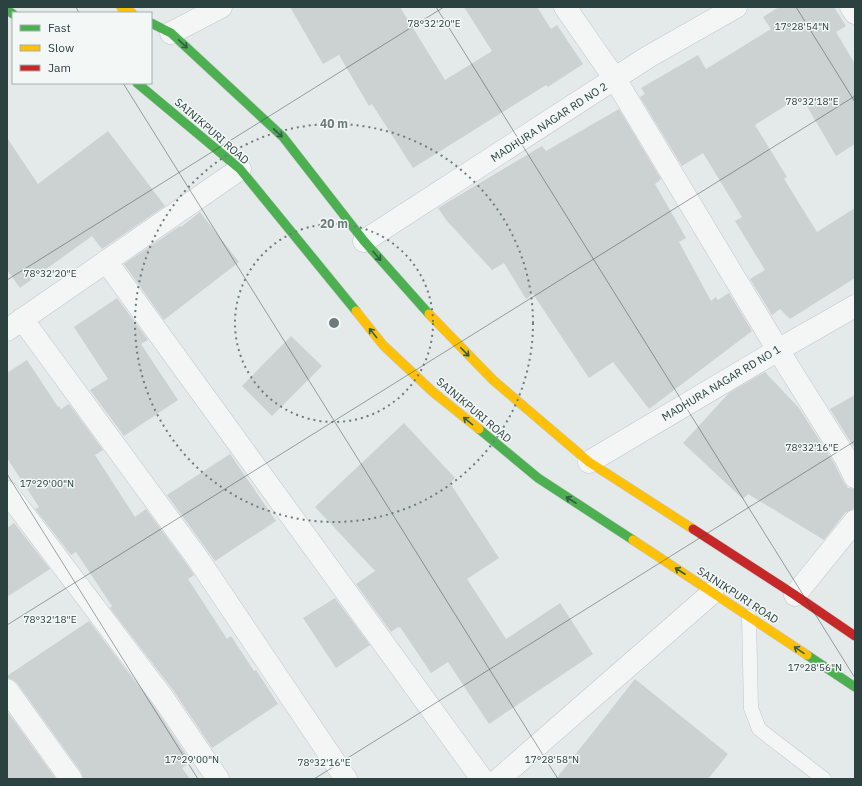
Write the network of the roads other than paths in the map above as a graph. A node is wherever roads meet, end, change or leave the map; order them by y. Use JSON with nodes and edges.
{"nodes":[{"id":1,"x":121,"y":7,"type":"edge"},
{"id":2,"x":221,"y":7,"type":"edge"},
{"id":3,"x":565,"y":7,"type":"edge"},
{"id":4,"x":736,"y":7,"type":"edge"},
{"id":5,"x":852,"y":7,"type":"edge"},
{"id":6,"x":130,"y":12,"type":"edge"},
{"id":7,"x":855,"y":13,"type":"edge"},
{"id":8,"x":152,"y":24,"type":"edge"},
{"id":9,"x":170,"y":33,"type":"junction"},
{"id":10,"x":615,"y":80,"type":"junction"},
{"id":11,"x":138,"y":84,"type":"edge"},
{"id":12,"x":240,"y":169,"type":"junction"},
{"id":13,"x":364,"y":241,"type":"junction"},
{"id":14,"x":106,"y":261,"type":"junction"},
{"id":15,"x":855,"y":306,"type":"edge"},
{"id":16,"x":14,"y":324,"type":"edge"},
{"id":17,"x":778,"y":350,"type":"junction"},
{"id":18,"x":588,"y":462,"type":"junction"},
{"id":19,"x":855,"y":477,"type":"edge"},
{"id":20,"x":7,"y":492,"type":"edge"},
{"id":21,"x":855,"y":521,"type":"edge"},
{"id":22,"x":712,"y":593,"type":"junction"},
{"id":23,"x":795,"y":595,"type":"junction"},
{"id":24,"x":749,"y":617,"type":"junction"},
{"id":25,"x":855,"y":636,"type":"edge"},
{"id":26,"x":855,"y":687,"type":"edge"},
{"id":27,"x":7,"y":690,"type":"edge"},
{"id":28,"x":72,"y":779,"type":"edge"},
{"id":29,"x":218,"y":779,"type":"edge"},
{"id":30,"x":346,"y":779,"type":"edge"},
{"id":31,"x":482,"y":779,"type":"edge"},
{"id":32,"x":499,"y":779,"type":"edge"},
{"id":33,"x":824,"y":779,"type":"edge"}],
"edges":[{"from":1,"to":6,"type":"main road"},
{"from":2,"to":9,"type":"street"},
{"from":3,"to":10,"type":"street"},
{"from":4,"to":10,"type":"street","name":"MADHURA NAGAR RD NO 2"},
{"from":5,"to":7,"type":"street"},
{"from":8,"to":9,"type":"main road"},
{"from":9,"to":13,"type":"main road","one_way":true},
{"from":10,"to":13,"type":"street","name":"MADHURA NAGAR RD NO 2"},
{"from":10,"to":17,"type":"street"},
{"from":11,"to":12,"type":"main road","name":"SAINIKPURI ROAD"},
{"from":12,"to":14,"type":"street"},
{"from":22,"to":12,"type":"main road","name":"SAINIKPURI ROAD","one_way":true},
{"from":13,"to":18,"type":"main road","one_way":true},
{"from":14,"to":16,"type":"street"},
{"from":14,"to":31,"type":"street"},
{"from":15,"to":17,"type":"street","name":"MADHURA NAGAR RD NO 1"},
{"from":16,"to":30,"type":"street"},
{"from":17,"to":18,"type":"street","name":"MADHURA NAGAR RD NO 1"},
{"from":17,"to":19,"type":"street"},
{"from":18,"to":23,"type":"main road"},
{"from":20,"to":29,"type":"street"},
{"from":21,"to":23,"type":"street"},
{"from":22,"to":24,"type":"main road","name":"SAINIKPURI ROAD"},
{"from":22,"to":32,"type":"street"},
{"from":23,"to":25,"type":"main road"},
{"from":26,"to":24,"type":"main road","name":"SAINIKPURI ROAD","one_way":true},
{"from":24,"to":33,"type":"lane"},
{"from":27,"to":28,"type":"street"}]}
